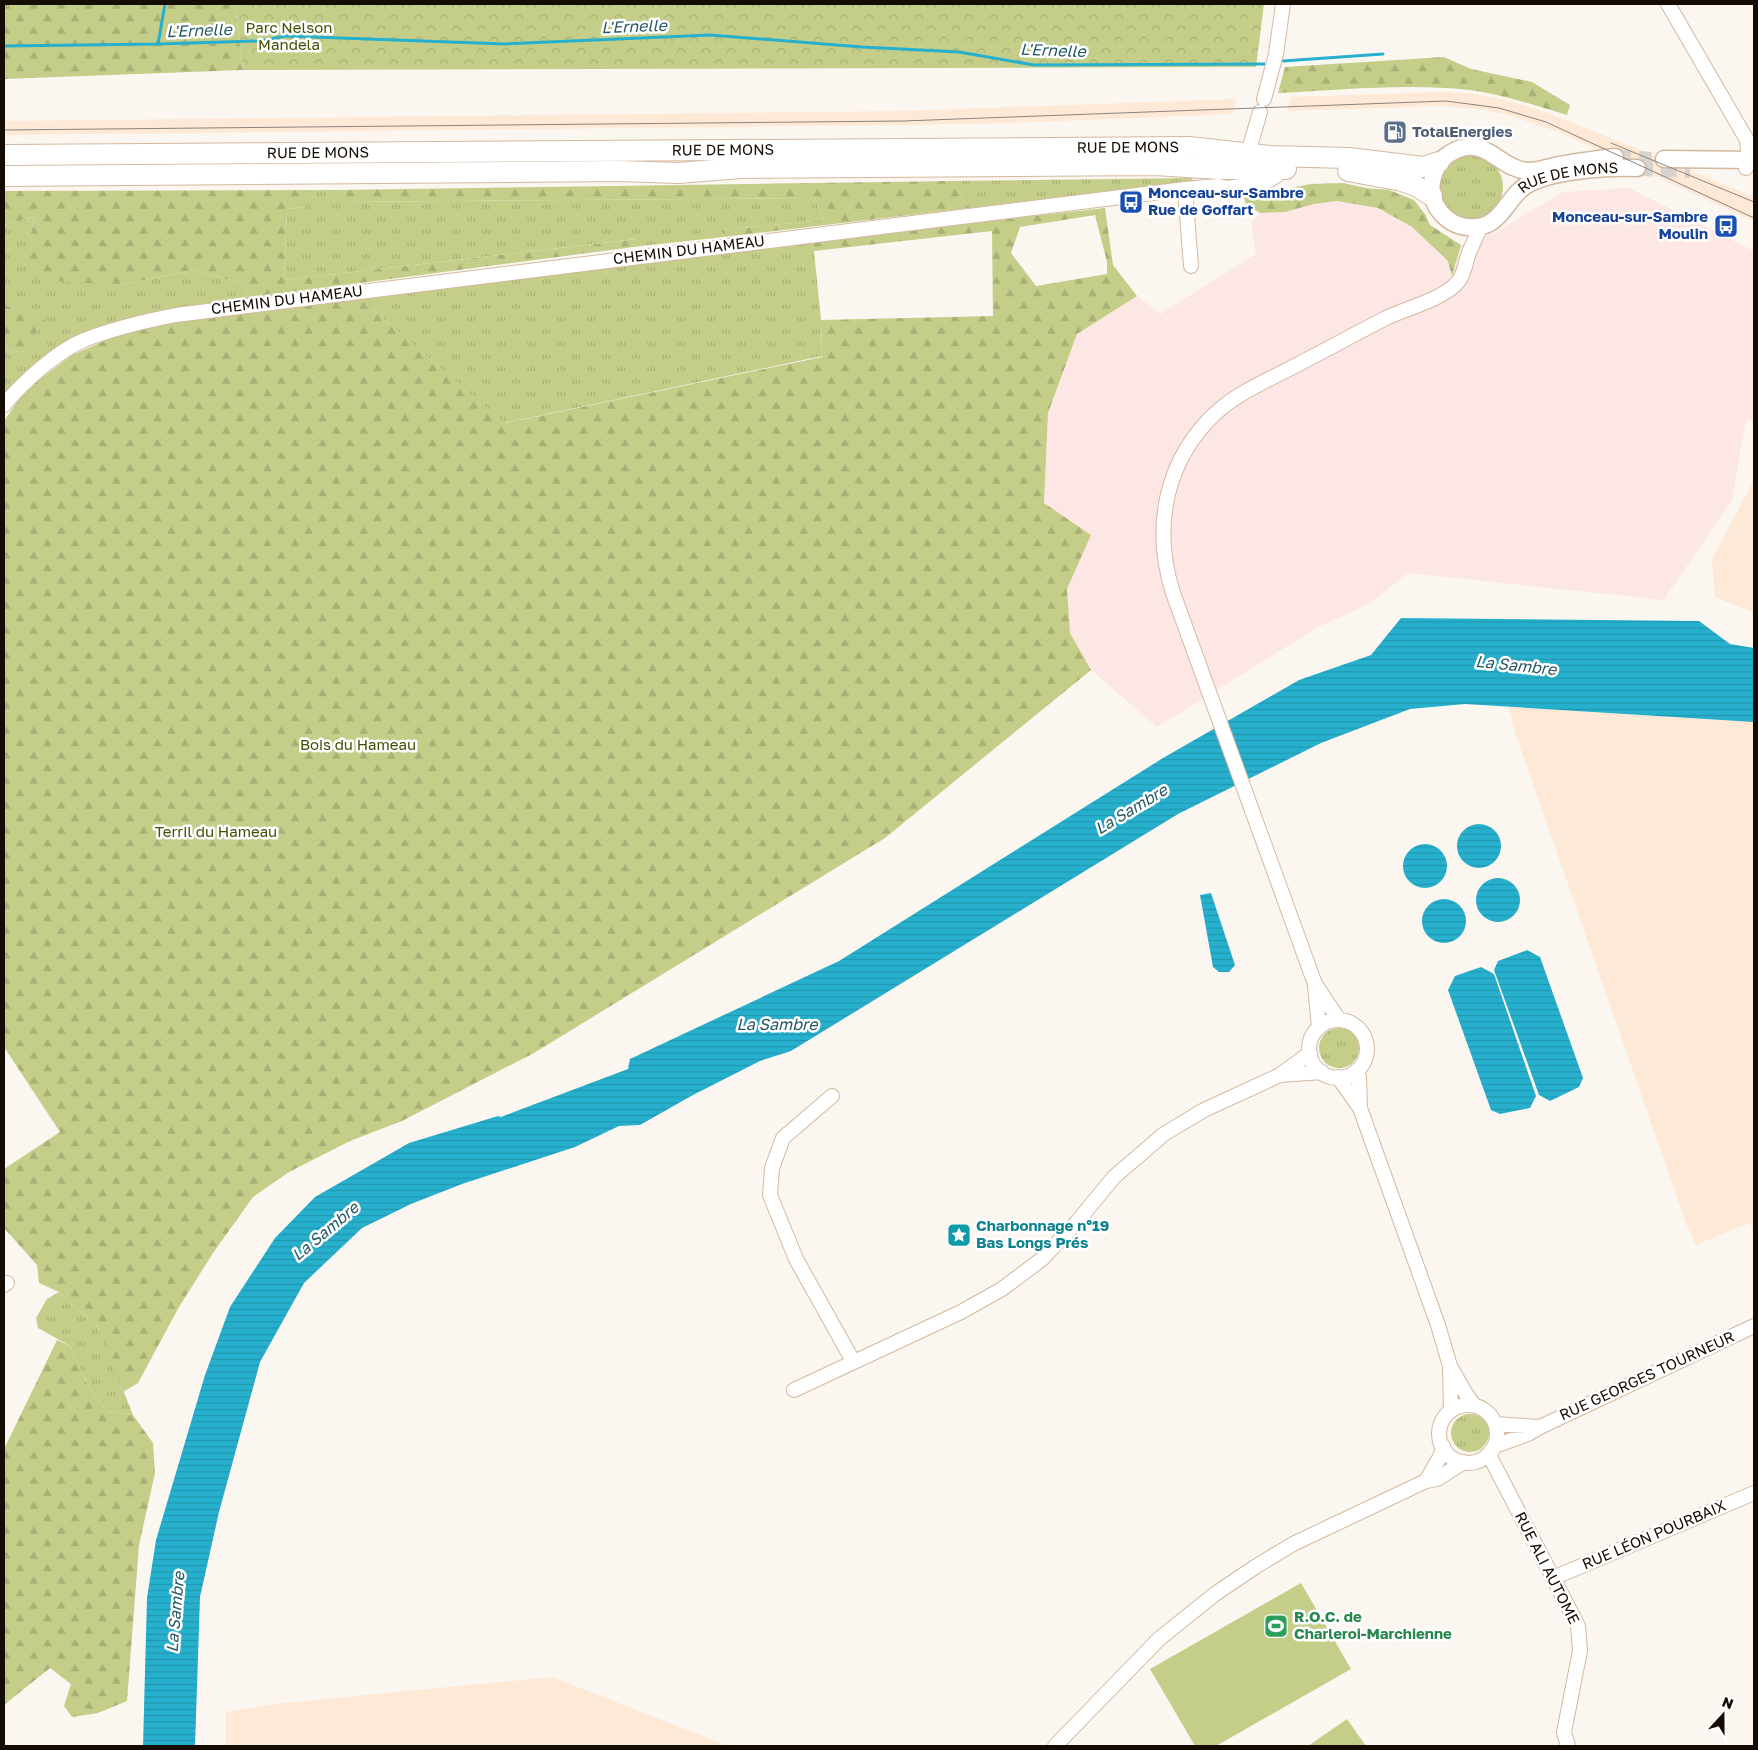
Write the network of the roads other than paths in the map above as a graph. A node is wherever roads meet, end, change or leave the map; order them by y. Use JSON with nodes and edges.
{"nodes":[{"id":1,"x":1283,"y":4,"type":"edge"},
{"id":2,"x":1668,"y":4,"type":"edge"},
{"id":3,"x":4,"y":155,"type":"edge"},
{"id":4,"x":1615,"y":157,"type":"tunnel mouth"},
{"id":5,"x":1500,"y":159,"type":"junction"},
{"id":6,"x":1664,"y":160,"type":"tunnel mouth"},
{"id":7,"x":1244,"y":161,"type":"junction"},
{"id":8,"x":1440,"y":162,"type":"junction"},
{"id":9,"x":1751,"y":163,"type":"edge"},
{"id":10,"x":1280,"y":168,"type":"junction"},
{"id":11,"x":1637,"y":168,"type":"tunnel mouth"},
{"id":12,"x":1690,"y":170,"type":"tunnel mouth"},
{"id":13,"x":4,"y":176,"type":"edge"},
{"id":14,"x":1200,"y":178,"type":"junction"},
{"id":15,"x":1218,"y":186,"type":"junction"},
{"id":16,"x":1185,"y":189,"type":"junction"},
{"id":17,"x":1432,"y":196,"type":"junction"},
{"id":18,"x":1508,"y":204,"type":"junction"},
{"id":19,"x":1462,"y":226,"type":"junction"},
{"id":20,"x":1481,"y":226,"type":"junction"},
{"id":21,"x":1469,"y":252,"type":"junction"},
{"id":22,"x":1191,"y":266,"type":"dead end"},
{"id":23,"x":4,"y":405,"type":"edge"},
{"id":24,"x":1315,"y":984,"type":"junction"},
{"id":25,"x":1339,"y":1020,"type":"junction"},
{"id":26,"x":1319,"y":1028,"type":"junction"},
{"id":27,"x":1310,"y":1053,"type":"junction"},
{"id":28,"x":1357,"y":1070,"type":"junction"},
{"id":29,"x":1322,"y":1072,"type":"junction"},
{"id":30,"x":1280,"y":1075,"type":"junction"},
{"id":31,"x":1338,"y":1077,"type":"junction"},
{"id":32,"x":832,"y":1096,"type":"dead end"},
{"id":33,"x":1360,"y":1108,"type":"junction"},
{"id":34,"x":1754,"y":1326,"type":"edge"},
{"id":35,"x":853,"y":1362,"type":"junction"},
{"id":36,"x":1450,"y":1366,"type":"junction"},
{"id":37,"x":794,"y":1390,"type":"dead end"},
{"id":38,"x":1474,"y":1405,"type":"junction"},
{"id":39,"x":1451,"y":1411,"type":"junction"},
{"id":40,"x":1496,"y":1424,"type":"junction"},
{"id":41,"x":1540,"y":1427,"type":"junction"},
{"id":42,"x":1443,"y":1446,"type":"junction"},
{"id":43,"x":1492,"y":1450,"type":"junction"},
{"id":44,"x":1464,"y":1462,"type":"junction"},
{"id":45,"x":1426,"y":1480,"type":"junction"},
{"id":46,"x":1754,"y":1493,"type":"edge"},
{"id":47,"x":1553,"y":1578,"type":"junction"},
{"id":48,"x":1054,"y":1746,"type":"edge"},
{"id":49,"x":1568,"y":1746,"type":"edge"}],
"edges":[{"from":1,"to":7,"type":"street"},
{"from":2,"to":9,"type":"street"},
{"from":3,"to":7,"type":"highway","name":"RUE DE MONS"},
{"from":4,"to":5,"type":"main road","name":"RUE DE MONS"},
{"from":5,"to":8,"type":"main road","name":"RUE DE MONS"},
{"from":5,"to":18,"type":"main road","name":"RUE DE MONS"},
{"from":6,"to":9,"type":"main road"},
{"from":7,"to":8,"type":"highway","name":"RUE DE MONS"},
{"from":7,"to":10,"type":"highway","name":"RUE DE MONS"},
{"from":7,"to":14,"type":"highway","name":"RUE DE MONS"},
{"from":7,"to":15,"type":"street"},
{"from":8,"to":17,"type":"main road"},
{"from":9,"to":12,"type":"main road"},
{"from":10,"to":15,"type":"street","name":"CHEMIN DU HAMEAU"},
{"from":10,"to":17,"type":"highway","name":"RUE DE MONS"},
{"from":11,"to":18,"type":"main road","name":"RUE DE MONS"},
{"from":13,"to":14,"type":"highway","name":"RUE DE MONS"},
{"from":14,"to":15,"type":"street","name":"CHEMIN DU HAMEAU"},
{"from":14,"to":16,"type":"street","name":"CHEMIN DU HAMEAU"},
{"from":16,"to":22,"type":"street"},
{"from":16,"to":23,"type":"street","name":"CHEMIN DU HAMEAU"},
{"from":17,"to":19,"type":"main road","name":"RUE DE MONS"},
{"from":18,"to":20,"type":"main road","name":"RUE DE MONS"},
{"from":19,"to":20,"type":"main road"},
{"from":19,"to":21,"type":"street"},
{"from":20,"to":21,"type":"street"},
{"from":21,"to":24,"type":"street"},
{"from":24,"to":25,"type":"street"},
{"from":24,"to":26,"type":"street"},
{"from":25,"to":26,"type":"street"},
{"from":25,"to":28,"type":"street"},
{"from":26,"to":27,"type":"street"},
{"from":27,"to":29,"type":"street"},
{"from":27,"to":30,"type":"street"},
{"from":28,"to":31,"type":"street"},
{"from":28,"to":33,"type":"street"},
{"from":29,"to":30,"type":"street"},
{"from":29,"to":31,"type":"street"},
{"from":30,"to":35,"type":"street"},
{"from":31,"to":33,"type":"street"},
{"from":32,"to":35,"type":"street"},
{"from":33,"to":36,"type":"street"},
{"from":34,"to":41,"type":"street","name":"RUE GEORGES TOURNEUR"},
{"from":35,"to":37,"type":"street"},
{"from":36,"to":38,"type":"street"},
{"from":36,"to":39,"type":"street"},
{"from":38,"to":39,"type":"street"},
{"from":38,"to":40,"type":"street"},
{"from":39,"to":42,"type":"street"},
{"from":40,"to":41,"type":"street","name":"RUE GEORGES TOURNEUR"},
{"from":40,"to":43,"type":"street"},
{"from":41,"to":43,"type":"street","name":"RUE GEORGES TOURNEUR"},
{"from":42,"to":44,"type":"street"},
{"from":42,"to":45,"type":"street"},
{"from":43,"to":44,"type":"street"},
{"from":43,"to":47,"type":"street","name":"RUE ALI AUTOME"},
{"from":44,"to":45,"type":"street"},
{"from":45,"to":48,"type":"street"},
{"from":46,"to":47,"type":"street","name":"RUE LÉON POURBAIX"},
{"from":47,"to":49,"type":"street","name":"RUE ALI AUTOME"}]}
